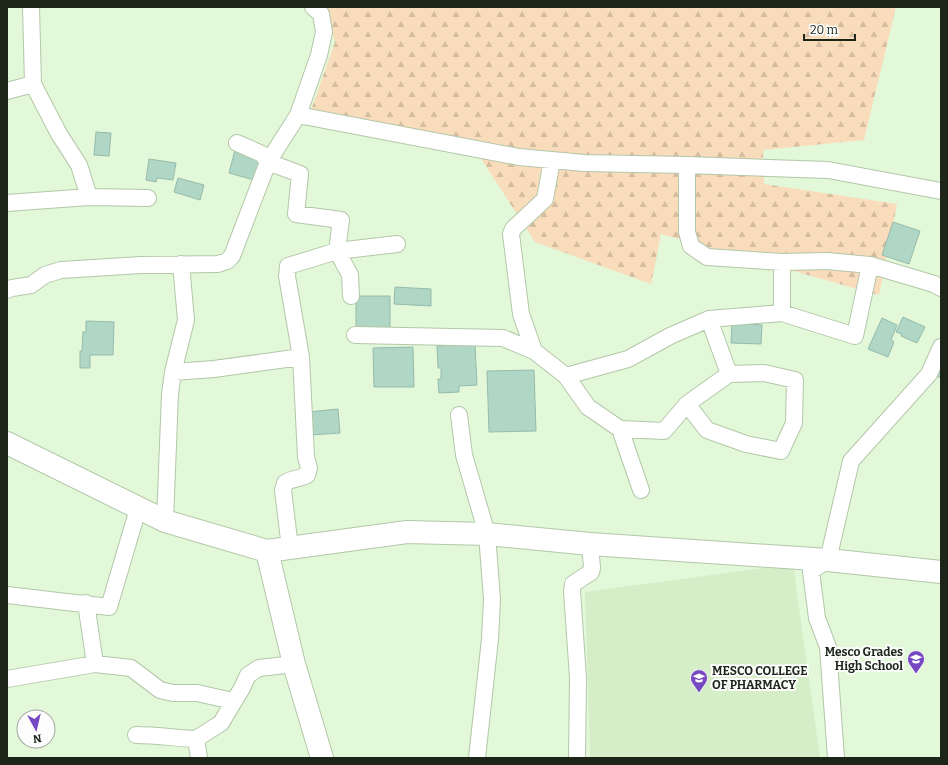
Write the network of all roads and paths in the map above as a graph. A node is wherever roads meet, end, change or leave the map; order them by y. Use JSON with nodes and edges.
{"nodes":[{"id":1,"x":31,"y":7,"type":"edge"},
{"id":2,"x":313,"y":7,"type":"edge"},
{"id":3,"x":33,"y":84,"type":"junction"},
{"id":4,"x":7,"y":91,"type":"edge"},
{"id":5,"x":298,"y":115,"type":"junction"},
{"id":6,"x":237,"y":144,"type":"dead end"},
{"id":7,"x":552,"y":160,"type":"junction"},
{"id":8,"x":268,"y":162,"type":"junction"},
{"id":9,"x":688,"y":165,"type":"junction"},
{"id":10,"x":941,"y":191,"type":"edge"},
{"id":11,"x":89,"y":197,"type":"junction"},
{"id":12,"x":148,"y":198,"type":"dead end"},
{"id":13,"x":7,"y":203,"type":"edge"},
{"id":14,"x":397,"y":244,"type":"dead end"},
{"id":15,"x":337,"y":251,"type":"junction"},
{"id":16,"x":782,"y":262,"type":"junction"},
{"id":17,"x":181,"y":264,"type":"junction"},
{"id":18,"x":870,"y":265,"type":"junction"},
{"id":19,"x":941,"y":288,"type":"edge"},
{"id":20,"x":7,"y":290,"type":"edge"},
{"id":21,"x":352,"y":296,"type":"dead end"},
{"id":22,"x":782,"y":313,"type":"junction"},
{"id":23,"x":709,"y":319,"type":"junction"},
{"id":24,"x":355,"y":335,"type":"dead end"},
{"id":25,"x":941,"y":347,"type":"edge"},
{"id":26,"x":534,"y":351,"type":"junction"},
{"id":27,"x":301,"y":357,"type":"junction"},
{"id":28,"x":173,"y":372,"type":"junction"},
{"id":29,"x":729,"y":374,"type":"junction"},
{"id":30,"x":566,"y":376,"type":"junction"},
{"id":31,"x":687,"y":404,"type":"junction"},
{"id":32,"x":459,"y":416,"type":"dead end"},
{"id":33,"x":620,"y":429,"type":"junction"},
{"id":34,"x":7,"y":443,"type":"edge"},
{"id":35,"x":641,"y":490,"type":"dead end"},
{"id":36,"x":138,"y":509,"type":"junction"},
{"id":37,"x":165,"y":521,"type":"junction"},
{"id":38,"x":487,"y":534,"type":"junction"},
{"id":39,"x":590,"y":544,"type":"junction"},
{"id":40,"x":290,"y":548,"type":"junction"},
{"id":41,"x":267,"y":551,"type":"junction"},
{"id":42,"x":828,"y":560,"type":"junction"},
{"id":43,"x":941,"y":572,"type":"edge"},
{"id":44,"x":7,"y":595,"type":"edge"},
{"id":45,"x":86,"y":603,"type":"junction"},
{"id":46,"x":95,"y":664,"type":"junction"},
{"id":47,"x":294,"y":664,"type":"junction"},
{"id":48,"x":7,"y":679,"type":"edge"},
{"id":49,"x":233,"y":701,"type":"junction"},
{"id":50,"x":136,"y":735,"type":"dead end"},
{"id":51,"x":196,"y":739,"type":"junction"},
{"id":52,"x":199,"y":758,"type":"edge"},
{"id":53,"x":322,"y":758,"type":"edge"},
{"id":54,"x":477,"y":758,"type":"edge"},
{"id":55,"x":577,"y":758,"type":"edge"},
{"id":56,"x":836,"y":758,"type":"edge"}],
"edges":[{"from":1,"to":3,"type":"street"},
{"from":2,"to":5,"type":"street"},
{"from":3,"to":4,"type":"street"},
{"from":3,"to":11,"type":"street"},
{"from":5,"to":7,"type":"street"},
{"from":5,"to":8,"type":"street"},
{"from":6,"to":8,"type":"street"},
{"from":7,"to":9,"type":"street"},
{"from":7,"to":26,"type":"street"},
{"from":8,"to":15,"type":"street"},
{"from":8,"to":17,"type":"street"},
{"from":9,"to":10,"type":"street"},
{"from":9,"to":16,"type":"street"},
{"from":11,"to":12,"type":"street"},
{"from":11,"to":13,"type":"street"},
{"from":14,"to":15,"type":"street"},
{"from":15,"to":21,"type":"street"},
{"from":15,"to":27,"type":"street"},
{"from":16,"to":18,"type":"street"},
{"from":16,"to":22,"type":"street"},
{"from":17,"to":20,"type":"street"},
{"from":17,"to":28,"type":"street"},
{"from":18,"to":19,"type":"street"},
{"from":18,"to":22,"type":"street"},
{"from":22,"to":23,"type":"street"},
{"from":23,"to":29,"type":"street"},
{"from":23,"to":30,"type":"street"},
{"from":24,"to":26,"type":"street"},
{"from":25,"to":42,"type":"street"},
{"from":26,"to":30,"type":"street"},
{"from":27,"to":28,"type":"street"},
{"from":27,"to":40,"type":"street"},
{"from":28,"to":37,"type":"street"},
{"from":29,"to":31,"type":"street"},
{"from":29,"to":31,"type":"street"},
{"from":30,"to":33,"type":"street"},
{"from":31,"to":33,"type":"street"},
{"from":32,"to":38,"type":"street"},
{"from":33,"to":35,"type":"street"},
{"from":34,"to":36,"type":"main road"},
{"from":36,"to":37,"type":"main road"},
{"from":36,"to":45,"type":"street"},
{"from":37,"to":41,"type":"main road"},
{"from":38,"to":39,"type":"main road"},
{"from":38,"to":40,"type":"main road"},
{"from":38,"to":54,"type":"street"},
{"from":39,"to":42,"type":"main road"},
{"from":39,"to":55,"type":"street"},
{"from":40,"to":41,"type":"main road"},
{"from":41,"to":47,"type":"main road"},
{"from":42,"to":43,"type":"main road"},
{"from":42,"to":56,"type":"street"},
{"from":44,"to":45,"type":"street"},
{"from":45,"to":46,"type":"street"},
{"from":46,"to":48,"type":"street"},
{"from":46,"to":49,"type":"street"},
{"from":47,"to":49,"type":"street"},
{"from":47,"to":53,"type":"main road"},
{"from":49,"to":51,"type":"street"},
{"from":50,"to":51,"type":"street"},
{"from":51,"to":52,"type":"street"}]}
